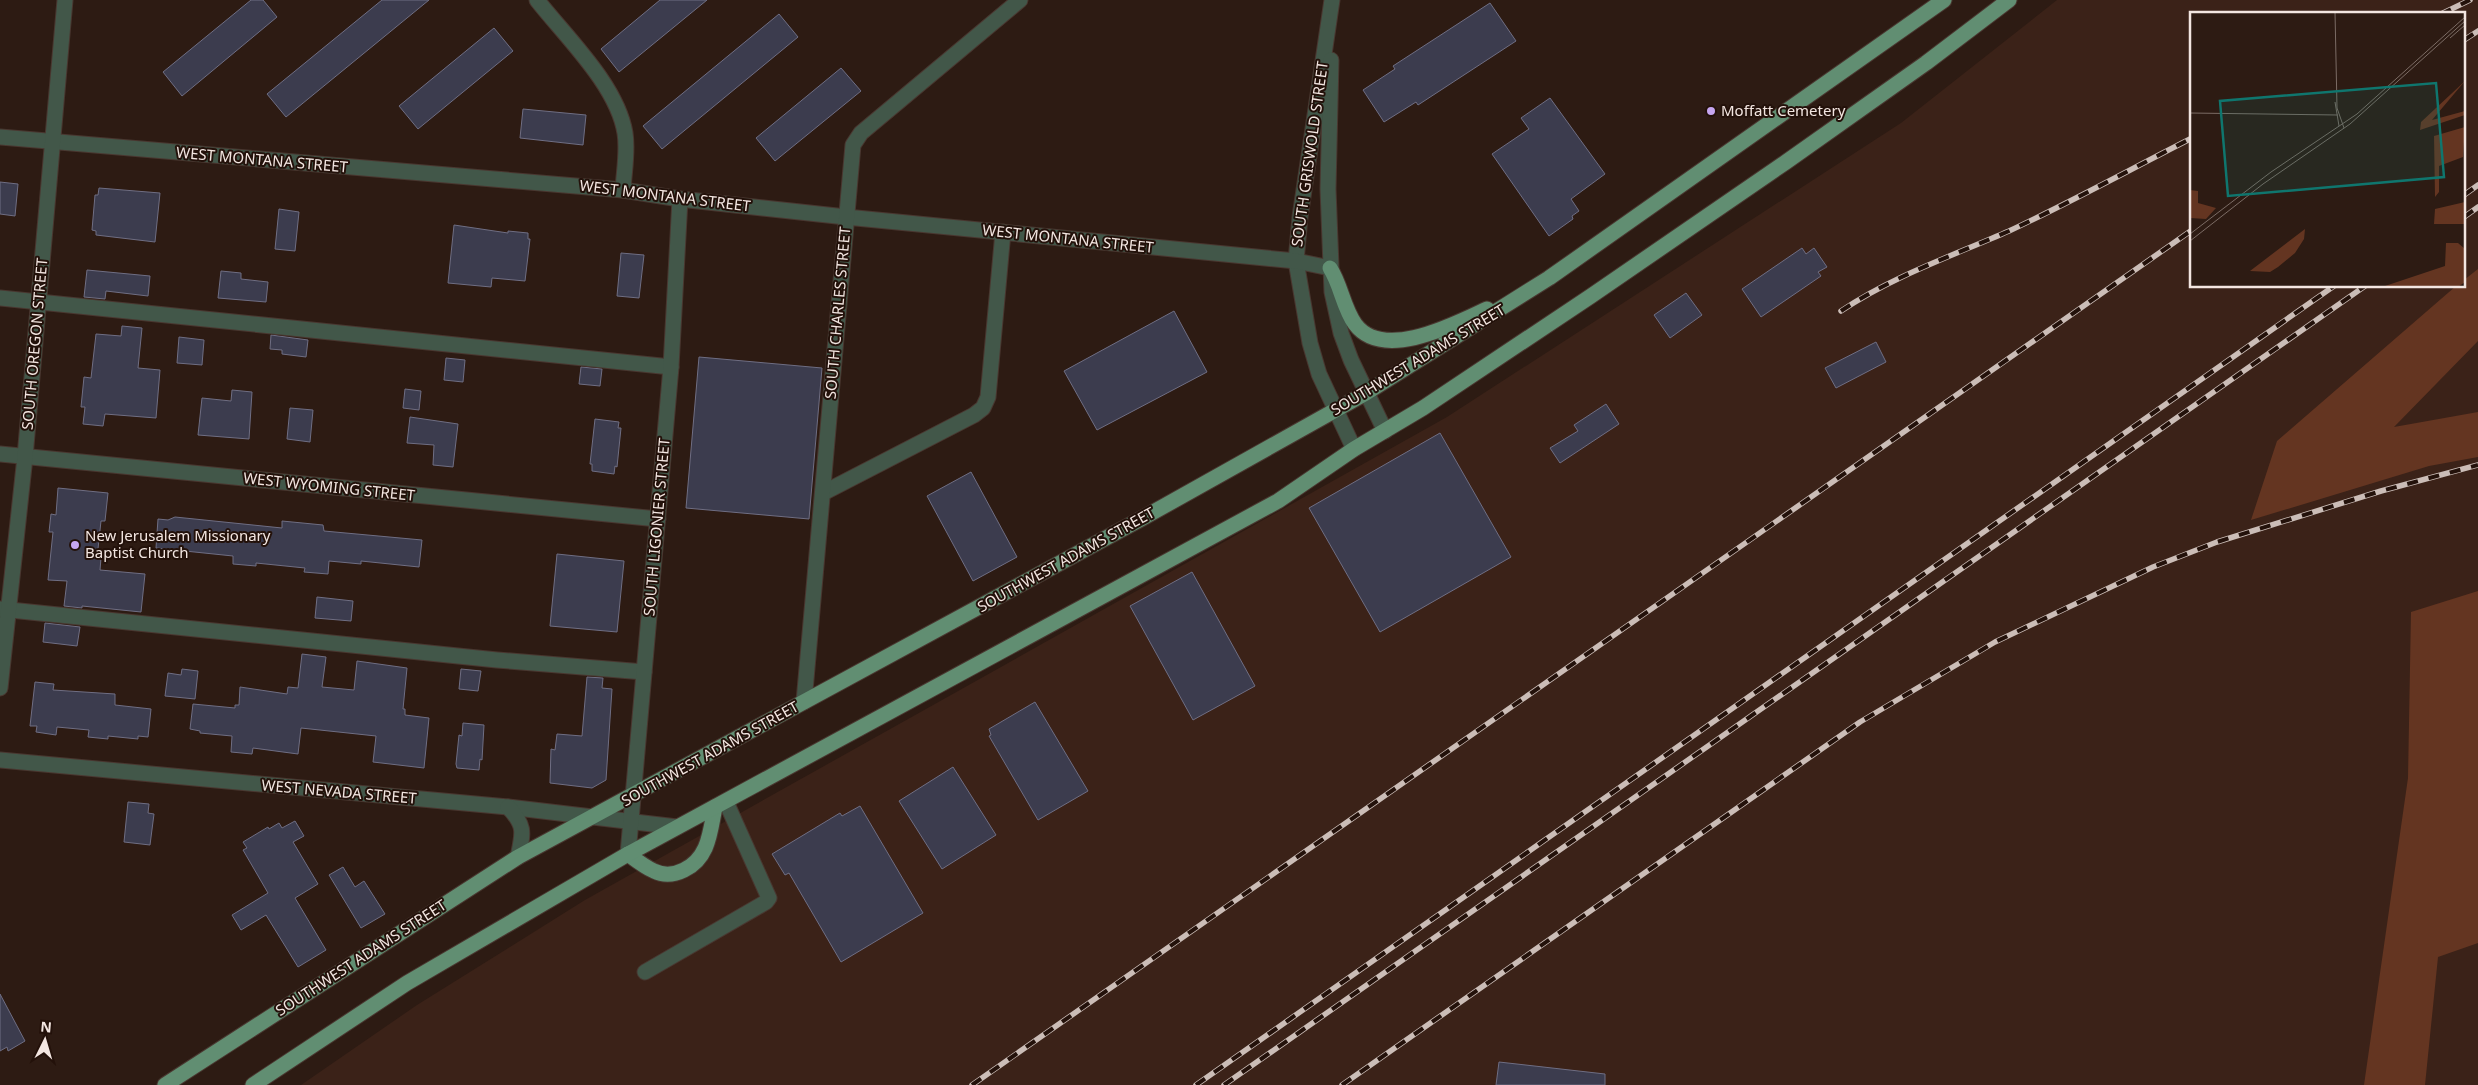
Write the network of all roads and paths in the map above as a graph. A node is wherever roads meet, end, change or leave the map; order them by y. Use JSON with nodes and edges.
{"nodes":[{"id":1,"x":65,"y":0,"type":"edge"},
{"id":2,"x":537,"y":0,"type":"edge"},
{"id":3,"x":1020,"y":0,"type":"edge"},
{"id":4,"x":1332,"y":0,"type":"edge"},
{"id":5,"x":1944,"y":0,"type":"edge"},
{"id":6,"x":2009,"y":0,"type":"edge"},
{"id":7,"x":0,"y":137,"type":"edge"},
{"id":8,"x":52,"y":143,"type":"junction"},
{"id":9,"x":623,"y":190,"type":"junction"},
{"id":10,"x":680,"y":199,"type":"junction"},
{"id":11,"x":846,"y":217,"type":"junction"},
{"id":12,"x":1003,"y":232,"type":"junction"},
{"id":13,"x":1296,"y":261,"type":"junction"},
{"id":14,"x":1330,"y":268,"type":"junction"},
{"id":15,"x":1548,"y":278,"type":"junction"},
{"id":16,"x":0,"y":298,"type":"edge"},
{"id":17,"x":39,"y":302,"type":"junction"},
{"id":18,"x":671,"y":367,"type":"junction"},
{"id":19,"x":1366,"y":393,"type":"junction"},
{"id":20,"x":1336,"y":409,"type":"junction"},
{"id":21,"x":1385,"y":431,"type":"junction"},
{"id":22,"x":1354,"y":449,"type":"junction"},
{"id":23,"x":0,"y":454,"type":"edge"},
{"id":24,"x":25,"y":456,"type":"junction"},
{"id":25,"x":823,"y":493,"type":"junction"},
{"id":26,"x":658,"y":519,"type":"junction"},
{"id":27,"x":4,"y":609,"type":"edge"},
{"id":28,"x":644,"y":672,"type":"junction"},
{"id":29,"x":0,"y":688,"type":"edge"},
{"id":30,"x":804,"y":702,"type":"junction"},
{"id":31,"x":0,"y":760,"type":"edge"},
{"id":32,"x":633,"y":796,"type":"junction"},
{"id":33,"x":721,"y":804,"type":"junction"},
{"id":34,"x":508,"y":807,"type":"junction"},
{"id":35,"x":595,"y":817,"type":"junction"},
{"id":36,"x":631,"y":821,"type":"junction"},
{"id":37,"x":677,"y":827,"type":"junction"},
{"id":38,"x":628,"y":854,"type":"junction"},
{"id":39,"x":518,"y":857,"type":"junction"},
{"id":40,"x":645,"y":972,"type":"dead end"},
{"id":41,"x":165,"y":1085,"type":"edge"},
{"id":42,"x":253,"y":1085,"type":"edge"}],
"edges":[{"from":1,"to":8,"type":"street","name":"SOUTH OREGON STREET"},
{"from":2,"to":9,"type":"street"},
{"from":3,"to":11,"type":"street","name":"SOUTH CHARLES STREET"},
{"from":4,"to":13,"type":"street","name":"SOUTH GRISWOLD STREET"},
{"from":4,"to":14,"type":"street","name":"SOUTH GRISWOLD STREET"},
{"from":5,"to":15,"type":"main road","name":"SOUTHWEST ADAMS STREET"},
{"from":6,"to":21,"type":"main road"},
{"from":7,"to":8,"type":"street","name":"WEST MONTANA STREET"},
{"from":8,"to":9,"type":"street","name":"WEST MONTANA STREET"},
{"from":8,"to":17,"type":"street","name":"SOUTH OREGON STREET"},
{"from":9,"to":10,"type":"street","name":"WEST MONTANA STREET"},
{"from":10,"to":11,"type":"street","name":"WEST MONTANA STREET"},
{"from":10,"to":18,"type":"street","name":"SOUTH LIGONIER STREET"},
{"from":11,"to":12,"type":"street","name":"WEST MONTANA STREET"},
{"from":11,"to":25,"type":"street","name":"SOUTH CHARLES STREET"},
{"from":12,"to":13,"type":"street","name":"WEST MONTANA STREET"},
{"from":12,"to":25,"type":"street"},
{"from":13,"to":14,"type":"street","name":"WEST MONTANA STREET"},
{"from":13,"to":20,"type":"street","name":"SOUTH GRISWOLD STREET"},
{"from":14,"to":15,"type":"main road"},
{"from":14,"to":19,"type":"street","name":"SOUTH GRISWOLD STREET"},
{"from":15,"to":19,"type":"main road","name":"SOUTHWEST ADAMS STREET"},
{"from":16,"to":17,"type":"street"},
{"from":17,"to":18,"type":"street"},
{"from":17,"to":24,"type":"street","name":"SOUTH OREGON STREET"},
{"from":18,"to":26,"type":"street","name":"SOUTH LIGONIER STREET"},
{"from":19,"to":20,"type":"main road","name":"SOUTHWEST ADAMS STREET"},
{"from":19,"to":21,"type":"street","name":"SOUTH GRISWOLD STREET"},
{"from":20,"to":22,"type":"street","name":"SOUTH GRISWOLD STREET"},
{"from":20,"to":30,"type":"main road","name":"SOUTHWEST ADAMS STREET"},
{"from":21,"to":22,"type":"main road"},
{"from":22,"to":33,"type":"main road"},
{"from":23,"to":24,"type":"street","name":"WEST WYOMING STREET"},
{"from":24,"to":26,"type":"street","name":"WEST WYOMING STREET"},
{"from":24,"to":27,"type":"street","name":"SOUTH OREGON STREET"},
{"from":25,"to":30,"type":"street","name":"SOUTH CHARLES STREET"},
{"from":26,"to":28,"type":"street","name":"SOUTH LIGONIER STREET"},
{"from":27,"to":28,"type":"street"},
{"from":27,"to":29,"type":"street","name":"SOUTH OREGON STREET"},
{"from":28,"to":32,"type":"street","name":"SOUTH LIGONIER STREET"},
{"from":30,"to":32,"type":"main road","name":"SOUTHWEST ADAMS STREET"},
{"from":31,"to":34,"type":"street","name":"WEST NEVADA STREET"},
{"from":32,"to":35,"type":"main road","name":"SOUTHWEST ADAMS STREET"},
{"from":32,"to":36,"type":"street","name":"SOUTH LIGONIER STREET"},
{"from":33,"to":37,"type":"main road"},
{"from":33,"to":38,"type":"main road"},
{"from":33,"to":40,"type":"street"},
{"from":34,"to":35,"type":"street","name":"WEST NEVADA STREET"},
{"from":34,"to":39,"type":"street"},
{"from":35,"to":36,"type":"street","name":"WEST NEVADA STREET"},
{"from":35,"to":39,"type":"main road","name":"SOUTHWEST ADAMS STREET"},
{"from":36,"to":37,"type":"street","name":"WEST NEVADA STREET"},
{"from":36,"to":38,"type":"street","name":"SOUTH LIGONIER STREET"},
{"from":37,"to":38,"type":"main road"},
{"from":38,"to":42,"type":"main road"},
{"from":39,"to":41,"type":"main road","name":"SOUTHWEST ADAMS STREET"}]}
